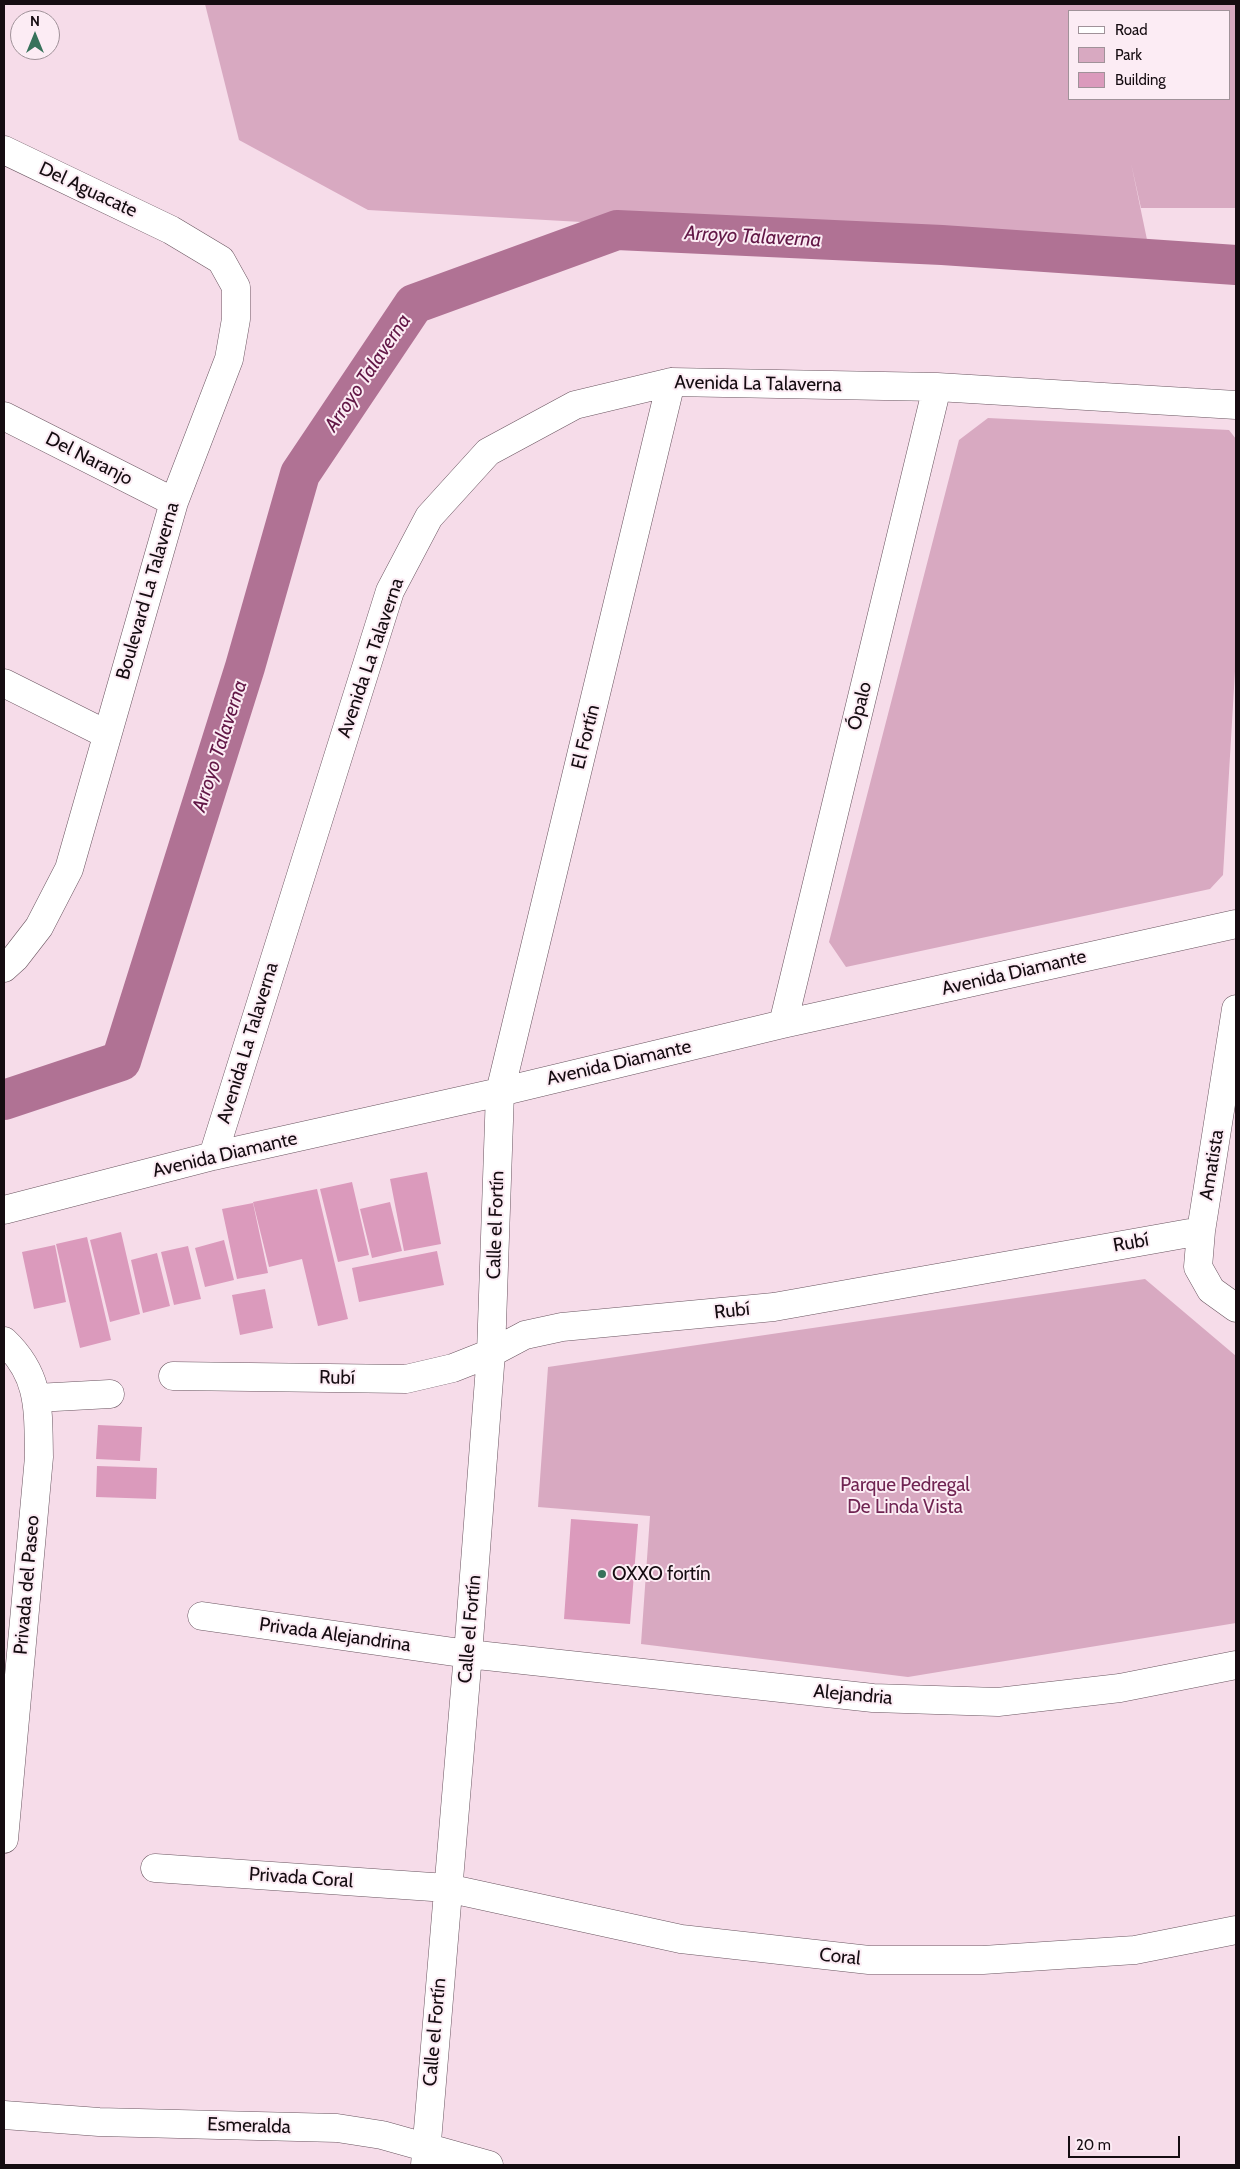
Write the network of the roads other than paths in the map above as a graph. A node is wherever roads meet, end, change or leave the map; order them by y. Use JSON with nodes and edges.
{"nodes":[{"id":1,"x":4,"y":150,"type":"edge"},
{"id":2,"x":171,"y":230,"type":"joint"},
{"id":3,"x":671,"y":382,"type":"junction"},
{"id":4,"x":937,"y":387,"type":"junction"},
{"id":5,"x":1236,"y":404,"type":"edge"},
{"id":6,"x":4,"y":416,"type":"edge"},
{"id":7,"x":174,"y":502,"type":"junction"},
{"id":8,"x":4,"y":683,"type":"edge"},
{"id":9,"x":106,"y":734,"type":"junction"},
{"id":10,"x":1236,"y":924,"type":"edge"},
{"id":11,"x":8,"y":959,"type":"edge"},
{"id":12,"x":1236,"y":1009,"type":"edge"},
{"id":13,"x":783,"y":1024,"type":"junction"},
{"id":14,"x":500,"y":1092,"type":"junction"},
{"id":15,"x":213,"y":1156,"type":"junction"},
{"id":16,"x":4,"y":1210,"type":"edge"},
{"id":17,"x":1201,"y":1231,"type":"junction"},
{"id":18,"x":1236,"y":1308,"type":"edge"},
{"id":19,"x":4,"y":1340,"type":"edge"},
{"id":20,"x":491,"y":1353,"type":"junction"},
{"id":21,"x":173,"y":1376,"type":"dead end"},
{"id":22,"x":110,"y":1394,"type":"dead end"},
{"id":23,"x":36,"y":1398,"type":"junction"},
{"id":24,"x":25,"y":1603,"type":"junction"},
{"id":25,"x":202,"y":1616,"type":"dead end"},
{"id":26,"x":4,"y":1622,"type":"edge"},
{"id":27,"x":468,"y":1654,"type":"junction"},
{"id":28,"x":1236,"y":1665,"type":"edge"},
{"id":29,"x":4,"y":1839,"type":"edge"},
{"id":30,"x":155,"y":1868,"type":"dead end"},
{"id":31,"x":447,"y":1888,"type":"junction"},
{"id":32,"x":1236,"y":1930,"type":"edge"},
{"id":33,"x":4,"y":2115,"type":"edge"},
{"id":34,"x":425,"y":2157,"type":"edge"},
{"id":35,"x":489,"y":2165,"type":"edge"}],
"edges":[{"from":1,"to":2,"type":"street","name":"Del Aguacate"},
{"from":2,"to":7,"type":"street","name":"Boulevard La Talaverna"},
{"from":3,"to":4,"type":"street","name":"Avenida La Talaverna"},
{"from":3,"to":14,"type":"street","name":"El Fortín"},
{"from":3,"to":15,"type":"street","name":"Avenida La Talaverna"},
{"from":4,"to":5,"type":"street","name":"Avenida La Talaverna"},
{"from":4,"to":13,"type":"street","name":"Ópalo"},
{"from":6,"to":7,"type":"street","name":"Del Naranjo"},
{"from":7,"to":9,"type":"street","name":"Boulevard La Talaverna"},
{"from":8,"to":9,"type":"street"},
{"from":9,"to":11,"type":"street","name":"Boulevard La Talaverna"},
{"from":10,"to":13,"type":"street","name":"Avenida Diamante"},
{"from":12,"to":17,"type":"street","name":"Amatista"},
{"from":13,"to":14,"type":"street","name":"Avenida Diamante"},
{"from":14,"to":15,"type":"street","name":"Avenida Diamante"},
{"from":14,"to":20,"type":"street","name":"Calle el Fortín"},
{"from":15,"to":16,"type":"street","name":"Avenida Diamante"},
{"from":17,"to":18,"type":"street"},
{"from":17,"to":20,"type":"street","name":"Rubí"},
{"from":19,"to":23,"type":"street","name":"Privada del Paseo"},
{"from":20,"to":21,"type":"street","name":"Rubí"},
{"from":20,"to":27,"type":"street","name":"Calle el Fortín"},
{"from":22,"to":23,"type":"street"},
{"from":23,"to":24,"type":"street","name":"Privada del Paseo"},
{"from":24,"to":26,"type":"street"},
{"from":24,"to":29,"type":"street","name":"Privada del Paseo"},
{"from":25,"to":27,"type":"street","name":"Privada Alejandrina"},
{"from":27,"to":28,"type":"street","name":"Alejandria"},
{"from":27,"to":31,"type":"street","name":"Calle el Fortín"},
{"from":30,"to":31,"type":"street","name":"Privada Coral"},
{"from":31,"to":32,"type":"street","name":"Coral"},
{"from":31,"to":34,"type":"street","name":"Calle el Fortín"},
{"from":33,"to":34,"type":"street","name":"Esmeralda"},
{"from":34,"to":35,"type":"street","name":"Esmeralda"}]}
